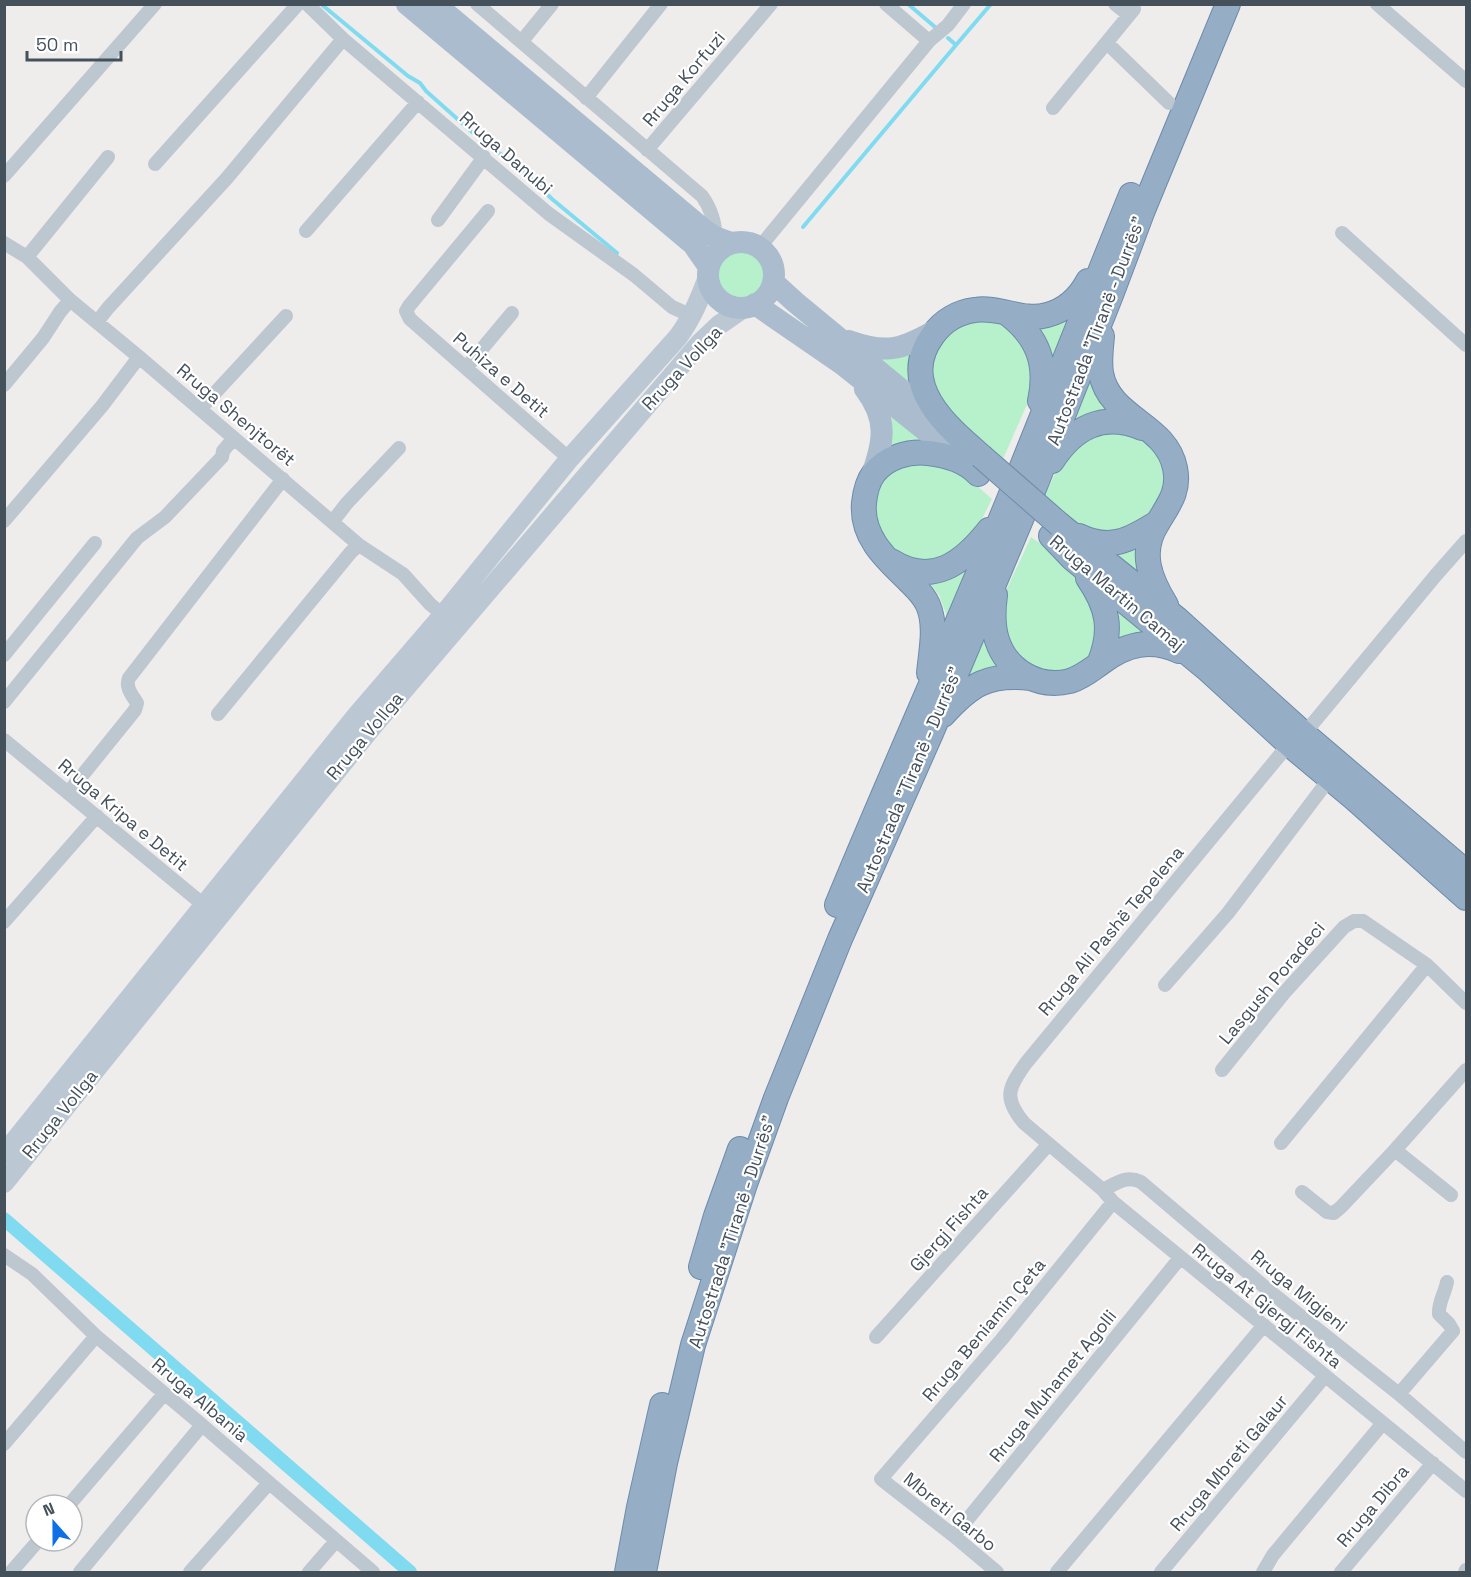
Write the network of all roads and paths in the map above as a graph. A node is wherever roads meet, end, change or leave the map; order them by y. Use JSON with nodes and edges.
{"nodes":[{"id":1,"x":155,"y":4,"type":"edge"},
{"id":2,"x":298,"y":4,"type":"edge"},
{"id":3,"x":307,"y":4,"type":"edge"},
{"id":4,"x":407,"y":4,"type":"edge"},
{"id":5,"x":435,"y":4,"type":"edge"},
{"id":6,"x":477,"y":4,"type":"edge"},
{"id":7,"x":552,"y":4,"type":"edge"},
{"id":8,"x":661,"y":4,"type":"edge"},
{"id":9,"x":771,"y":4,"type":"edge"},
{"id":10,"x":964,"y":4,"type":"edge"},
{"id":11,"x":1115,"y":4,"type":"edge"},
{"id":12,"x":1210,"y":4,"type":"edge"},
{"id":13,"x":1228,"y":4,"type":"edge"},
{"id":14,"x":1377,"y":4,"type":"edge"},
{"id":15,"x":887,"y":5,"type":"edge"},
{"id":16,"x":344,"y":39,"type":"junction"},
{"id":17,"x":522,"y":41,"type":"junction"},
{"id":18,"x":929,"y":41,"type":"junction"},
{"id":19,"x":1107,"y":43,"type":"junction"},
{"id":20,"x":1467,"y":81,"type":"edge"},
{"id":21,"x":586,"y":98,"type":"junction"},
{"id":22,"x":418,"y":102,"type":"junction"},
{"id":23,"x":1169,"y":103,"type":"junction"},
{"id":24,"x":1053,"y":108,"type":"dead end"},
{"id":25,"x":647,"y":150,"type":"junction"},
{"id":26,"x":108,"y":157,"type":"dead end"},
{"id":27,"x":484,"y":157,"type":"junction"},
{"id":28,"x":155,"y":164,"type":"dead end"},
{"id":29,"x":4,"y":176,"type":"edge"},
{"id":30,"x":1134,"y":188,"type":"junction"},
{"id":31,"x":488,"y":211,"type":"dead end"},
{"id":32,"x":438,"y":220,"type":"dead end"},
{"id":33,"x":306,"y":231,"type":"dead end"},
{"id":34,"x":1342,"y":233,"type":"dead end"},
{"id":35,"x":723,"y":240,"type":"junction"},
{"id":36,"x":4,"y":243,"type":"edge"},
{"id":37,"x":759,"y":248,"type":"junction"},
{"id":38,"x":27,"y":257,"type":"junction"},
{"id":39,"x":708,"y":272,"type":"junction"},
{"id":40,"x":773,"y":282,"type":"junction"},
{"id":41,"x":1111,"y":296,"type":"junction"},
{"id":42,"x":70,"y":300,"type":"junction"},
{"id":43,"x":750,"y":306,"type":"junction"},
{"id":44,"x":513,"y":314,"type":"dead end"},
{"id":45,"x":1008,"y":314,"type":"junction"},
{"id":46,"x":286,"y":316,"type":"dead end"},
{"id":47,"x":692,"y":316,"type":"junction"},
{"id":48,"x":97,"y":322,"type":"junction"},
{"id":49,"x":938,"y":329,"type":"junction"},
{"id":50,"x":837,"y":336,"type":"junction"},
{"id":51,"x":1467,"y":345,"type":"edge"},
{"id":52,"x":139,"y":357,"type":"junction"},
{"id":53,"x":842,"y":364,"type":"junction"},
{"id":54,"x":466,"y":369,"type":"junction"},
{"id":55,"x":4,"y":385,"type":"edge"},
{"id":56,"x":198,"y":407,"type":"junction"},
{"id":57,"x":1155,"y":434,"type":"junction"},
{"id":58,"x":958,"y":437,"type":"junction"},
{"id":59,"x":234,"y":438,"type":"junction"},
{"id":60,"x":1030,"y":444,"type":"junction"},
{"id":61,"x":399,"y":447,"type":"dead end"},
{"id":62,"x":570,"y":458,"type":"junction"},
{"id":63,"x":977,"y":466,"type":"junction"},
{"id":64,"x":872,"y":476,"type":"junction"},
{"id":65,"x":283,"y":479,"type":"junction"},
{"id":66,"x":1033,"y":490,"type":"junction"},
{"id":67,"x":1009,"y":499,"type":"junction"},
{"id":68,"x":4,"y":521,"type":"edge"},
{"id":69,"x":333,"y":521,"type":"junction"},
{"id":70,"x":1157,"y":523,"type":"junction"},
{"id":71,"x":1061,"y":531,"type":"junction"},
{"id":72,"x":1467,"y":541,"type":"edge"},
{"id":73,"x":95,"y":543,"type":"dead end"},
{"id":74,"x":359,"y":545,"type":"junction"},
{"id":75,"x":884,"y":556,"type":"junction"},
{"id":76,"x":1073,"y":559,"type":"junction"},
{"id":77,"x":999,"y":571,"type":"junction"},
{"id":78,"x":443,"y":615,"type":"junction"},
{"id":79,"x":1177,"y":619,"type":"junction"},
{"id":80,"x":4,"y":655,"type":"edge"},
{"id":81,"x":1099,"y":664,"type":"junction"},
{"id":82,"x":1206,"y":669,"type":"junction"},
{"id":83,"x":1031,"y":678,"type":"junction"},
{"id":84,"x":928,"y":694,"type":"junction"},
{"id":85,"x":4,"y":702,"type":"edge"},
{"id":86,"x":218,"y":714,"type":"dead end"},
{"id":87,"x":933,"y":726,"type":"junction"},
{"id":88,"x":1297,"y":739,"type":"junction"},
{"id":89,"x":4,"y":740,"type":"edge"},
{"id":90,"x":1330,"y":778,"type":"junction"},
{"id":91,"x":68,"y":793,"type":"junction"},
{"id":92,"x":97,"y":816,"type":"junction"},
{"id":93,"x":1466,"y":871,"type":"edge"},
{"id":94,"x":1467,"y":898,"type":"edge"},
{"id":95,"x":211,"y":911,"type":"junction"},
{"id":96,"x":4,"y":922,"type":"edge"},
{"id":97,"x":1427,"y":965,"type":"junction"},
{"id":98,"x":1165,"y":985,"type":"dead end"},
{"id":99,"x":1467,"y":1003,"type":"edge"},
{"id":100,"x":1222,"y":1070,"type":"dead end"},
{"id":101,"x":1467,"y":1070,"type":"edge"},
{"id":102,"x":1281,"y":1143,"type":"dead end"},
{"id":103,"x":1048,"y":1145,"type":"junction"},
{"id":104,"x":1395,"y":1150,"type":"junction"},
{"id":105,"x":4,"y":1154,"type":"edge"},
{"id":106,"x":4,"y":1183,"type":"edge"},
{"id":107,"x":1103,"y":1190,"type":"junction"},
{"id":108,"x":1302,"y":1192,"type":"dead end"},
{"id":109,"x":1451,"y":1195,"type":"dead end"},
{"id":110,"x":1113,"y":1202,"type":"junction"},
{"id":111,"x":4,"y":1254,"type":"edge"},
{"id":112,"x":1180,"y":1258,"type":"junction"},
{"id":113,"x":1447,"y":1282,"type":"dead end"},
{"id":114,"x":1264,"y":1325,"type":"junction"},
{"id":115,"x":96,"y":1336,"type":"junction"},
{"id":116,"x":876,"y":1337,"type":"dead end"},
{"id":117,"x":1325,"y":1376,"type":"junction"},
{"id":118,"x":164,"y":1394,"type":"junction"},
{"id":119,"x":1399,"y":1394,"type":"junction"},
{"id":120,"x":1383,"y":1423,"type":"junction"},
{"id":121,"x":202,"y":1425,"type":"junction"},
{"id":122,"x":4,"y":1444,"type":"edge"},
{"id":123,"x":1467,"y":1452,"type":"edge"},
{"id":124,"x":1433,"y":1463,"type":"junction"},
{"id":125,"x":881,"y":1479,"type":"joint"},
{"id":126,"x":269,"y":1482,"type":"junction"},
{"id":127,"x":1467,"y":1491,"type":"edge"},
{"id":128,"x":79,"y":1493,"type":"edge"},
{"id":129,"x":954,"y":1536,"type":"junction"},
{"id":130,"x":336,"y":1541,"type":"junction"},
{"id":131,"x":28,"y":1553,"type":"edge"},
{"id":132,"x":11,"y":1572,"type":"edge"},
{"id":133,"x":80,"y":1572,"type":"edge"},
{"id":134,"x":190,"y":1572,"type":"edge"},
{"id":135,"x":309,"y":1572,"type":"edge"},
{"id":136,"x":373,"y":1572,"type":"edge"},
{"id":137,"x":627,"y":1572,"type":"edge"},
{"id":138,"x":644,"y":1572,"type":"edge"},
{"id":139,"x":997,"y":1572,"type":"edge"},
{"id":140,"x":1056,"y":1572,"type":"edge"},
{"id":141,"x":1161,"y":1572,"type":"edge"},
{"id":142,"x":1263,"y":1572,"type":"edge"},
{"id":143,"x":1341,"y":1572,"type":"edge"}],
"edges":[{"from":1,"to":29,"type":"street"},
{"from":2,"to":28,"type":"street"},
{"from":3,"to":16,"type":"street","name":"Rruga Danubi"},
{"from":4,"to":39,"type":"main road"},
{"from":5,"to":35,"type":"main road"},
{"from":6,"to":17,"type":"street"},
{"from":7,"to":17,"type":"street"},
{"from":8,"to":21,"type":"street"},
{"from":9,"to":25,"type":"street","name":"Rruga Korfuzi"},
{"from":10,"to":18,"type":"street"},
{"from":11,"to":19,"type":"street"},
{"from":12,"to":23,"type":"highway","name":"Autostrada \"Tiranë - Durrës\""},
{"from":13,"to":41,"type":"highway","name":"Autostrada \"Tiranë - Durrës\""},
{"from":14,"to":20,"type":"street"},
{"from":15,"to":18,"type":"street"},
{"from":16,"to":22,"type":"street","name":"Rruga Danubi"},
{"from":16,"to":48,"type":"street"},
{"from":17,"to":21,"type":"street"},
{"from":18,"to":37,"type":"street"},
{"from":19,"to":23,"type":"street"},
{"from":19,"to":24,"type":"street"},
{"from":21,"to":25,"type":"street"},
{"from":22,"to":27,"type":"street","name":"Rruga Danubi"},
{"from":22,"to":33,"type":"street"},
{"from":23,"to":30,"type":"highway","name":"Autostrada \"Tiranë - Durrës\""},
{"from":25,"to":35,"type":"street"},
{"from":26,"to":38,"type":"street"},
{"from":27,"to":32,"type":"street"},
{"from":27,"to":47,"type":"street","name":"Rruga Danubi"},
{"from":30,"to":45,"type":"highway"},
{"from":30,"to":60,"type":"highway","name":"Autostrada \"Tiranë - Durrës\""},
{"from":31,"to":54,"type":"street","name":"Puhiza e Detit"},
{"from":34,"to":51,"type":"street"},
{"from":35,"to":37,"type":"main road"},
{"from":35,"to":39,"type":"main road"},
{"from":36,"to":38,"type":"street","name":"Rruga Shenjtorët"},
{"from":37,"to":40,"type":"main road"},
{"from":38,"to":42,"type":"street","name":"Rruga Shenjtorët"},
{"from":39,"to":43,"type":"main road"},
{"from":39,"to":47,"type":"main road","name":"Rruga Vollga"},
{"from":40,"to":43,"type":"main road"},
{"from":40,"to":50,"type":"main road","name":"Rruga Martin Camaj"},
{"from":41,"to":57,"type":"highway"},
{"from":41,"to":66,"type":"highway","name":"Autostrada \"Tiranë - Durrës\""},
{"from":42,"to":48,"type":"street","name":"Rruga Shenjtorët"},
{"from":42,"to":55,"type":"street"},
{"from":43,"to":53,"type":"main road","name":"Rruga Martin Camaj"},
{"from":43,"to":95,"type":"main road","name":"Rruga Vollga"},
{"from":44,"to":54,"type":"street"},
{"from":45,"to":49,"type":"highway"},
{"from":45,"to":60,"type":"highway"},
{"from":46,"to":56,"type":"street"},
{"from":47,"to":62,"type":"main road","name":"Rruga Vollga"},
{"from":48,"to":52,"type":"street","name":"Rruga Shenjtorët"},
{"from":49,"to":50,"type":"main road"},
{"from":49,"to":58,"type":"highway"},
{"from":50,"to":58,"type":"main road","name":"Rruga Martin Camaj"},
{"from":52,"to":56,"type":"street","name":"Rruga Shenjtorët"},
{"from":52,"to":68,"type":"street"},
{"from":53,"to":63,"type":"main road","name":"Rruga Martin Camaj"},
{"from":53,"to":64,"type":"main road"},
{"from":54,"to":62,"type":"street","name":"Puhiza e Detit"},
{"from":56,"to":59,"type":"street","name":"Rruga Shenjtorët"},
{"from":57,"to":66,"type":"highway"},
{"from":57,"to":70,"type":"highway"},
{"from":58,"to":63,"type":"highway","name":"Rruga Martin Camaj"},
{"from":59,"to":65,"type":"street","name":"Rruga Shenjtorët"},
{"from":59,"to":85,"type":"street"},
{"from":60,"to":67,"type":"highway","name":"Autostrada \"Tiranë - Durrës\""},
{"from":61,"to":69,"type":"street"},
{"from":62,"to":78,"type":"main road","name":"Rruga Vollga"},
{"from":63,"to":64,"type":"highway"},
{"from":63,"to":71,"type":"highway","name":"Rruga Martin Camaj"},
{"from":64,"to":75,"type":"highway"},
{"from":65,"to":69,"type":"street","name":"Rruga Shenjtorët"},
{"from":65,"to":91,"type":"street"},
{"from":66,"to":77,"type":"highway","name":"Autostrada \"Tiranë - Durrës\""},
{"from":67,"to":75,"type":"highway"},
{"from":67,"to":84,"type":"highway","name":"Autostrada \"Tiranë - Durrës\""},
{"from":69,"to":74,"type":"street","name":"Rruga Shenjtorët"},
{"from":70,"to":71,"type":"highway"},
{"from":70,"to":79,"type":"highway"},
{"from":71,"to":76,"type":"highway","name":"Rruga Martin Camaj"},
{"from":71,"to":79,"type":"highway","name":"Rruga Martin Camaj"},
{"from":72,"to":88,"type":"street","name":"Rruga Ali Pashë Tepelena"},
{"from":73,"to":80,"type":"street"},
{"from":74,"to":78,"type":"street","name":"Rruga Shenjtorët"},
{"from":74,"to":86,"type":"street"},
{"from":75,"to":84,"type":"highway"},
{"from":76,"to":81,"type":"highway"},
{"from":76,"to":82,"type":"highway","name":"Rruga Martin Camaj"},
{"from":77,"to":83,"type":"highway"},
{"from":77,"to":87,"type":"highway","name":"Autostrada \"Tiranë - Durrës\""},
{"from":78,"to":95,"type":"main road","name":"Rruga Vollga"},
{"from":79,"to":88,"type":"highway","name":"Rruga Martin Camaj"},
{"from":81,"to":82,"type":"highway"},
{"from":81,"to":83,"type":"highway"},
{"from":82,"to":88,"type":"highway","name":"Rruga Martin Camaj"},
{"from":83,"to":87,"type":"highway"},
{"from":84,"to":137,"type":"highway","name":"Autostrada \"Tiranë - Durrës\""},
{"from":87,"to":138,"type":"highway","name":"Autostrada \"Tiranë - Durrës\""},
{"from":88,"to":90,"type":"highway","name":"Rruga Martin Camaj"},
{"from":88,"to":93,"type":"highway","name":"Rruga Martin Camaj"},
{"from":88,"to":103,"type":"street","name":"Rruga Ali Pashë Tepelena"},
{"from":89,"to":91,"type":"street","name":"Rruga Kripa e Detit"},
{"from":90,"to":94,"type":"highway","name":"Rruga Martin Camaj"},
{"from":90,"to":98,"type":"street"},
{"from":91,"to":92,"type":"street","name":"Rruga Kripa e Detit"},
{"from":92,"to":95,"type":"street","name":"Rruga Kripa e Detit"},
{"from":92,"to":96,"type":"street"},
{"from":95,"to":105,"type":"main road","name":"Rruga Vollga"},
{"from":95,"to":106,"type":"main road","name":"Rruga Vollga"},
{"from":97,"to":99,"type":"street","name":"Lasgush Poradeci"},
{"from":97,"to":100,"type":"street","name":"Lasgush Poradeci"},
{"from":97,"to":102,"type":"street"},
{"from":101,"to":104,"type":"street"},
{"from":103,"to":107,"type":"street","name":"Rruga At Gjergj Fishta"},
{"from":103,"to":116,"type":"street","name":"Gjergj Fishta"},
{"from":104,"to":108,"type":"street"},
{"from":104,"to":109,"type":"street"},
{"from":107,"to":110,"type":"street","name":"Rruga At Gjergj Fishta"},
{"from":107,"to":119,"type":"street","name":"Rruga Migjeni"},
{"from":110,"to":112,"type":"street","name":"Rruga At Gjergj Fishta"},
{"from":110,"to":125,"type":"street","name":"Rruga Beniamin Çeta"},
{"from":111,"to":115,"type":"street","name":"Rruga Albania"},
{"from":112,"to":114,"type":"street","name":"Rruga At Gjergj Fishta"},
{"from":112,"to":129,"type":"street","name":"Rruga Muhamet Agolli"},
{"from":113,"to":119,"type":"street"},
{"from":114,"to":117,"type":"street","name":"Rruga At Gjergj Fishta"},
{"from":114,"to":140,"type":"street"},
{"from":115,"to":118,"type":"street","name":"Rruga Albania"},
{"from":115,"to":122,"type":"street"},
{"from":117,"to":120,"type":"street","name":"Rruga At Gjergj Fishta"},
{"from":117,"to":141,"type":"street","name":"Rruga Mbreti Galaur"},
{"from":118,"to":121,"type":"street","name":"Rruga Albania"},
{"from":118,"to":128,"type":"street"},
{"from":119,"to":123,"type":"street","name":"Rruga Migjeni"},
{"from":120,"to":124,"type":"street","name":"Rruga At Gjergj Fishta"},
{"from":120,"to":142,"type":"street"},
{"from":121,"to":126,"type":"street","name":"Rruga Albania"},
{"from":121,"to":133,"type":"street"},
{"from":124,"to":127,"type":"street","name":"Rruga At Gjergj Fishta"},
{"from":124,"to":143,"type":"street","name":"Rruga Dibra"},
{"from":125,"to":129,"type":"street","name":"Mbreti Garbo"},
{"from":126,"to":130,"type":"street","name":"Rruga Albania"},
{"from":126,"to":134,"type":"street"},
{"from":129,"to":139,"type":"street","name":"Mbreti Garbo"},
{"from":130,"to":135,"type":"street"},
{"from":130,"to":136,"type":"street","name":"Rruga Albania"},
{"from":131,"to":132,"type":"street"}]}
